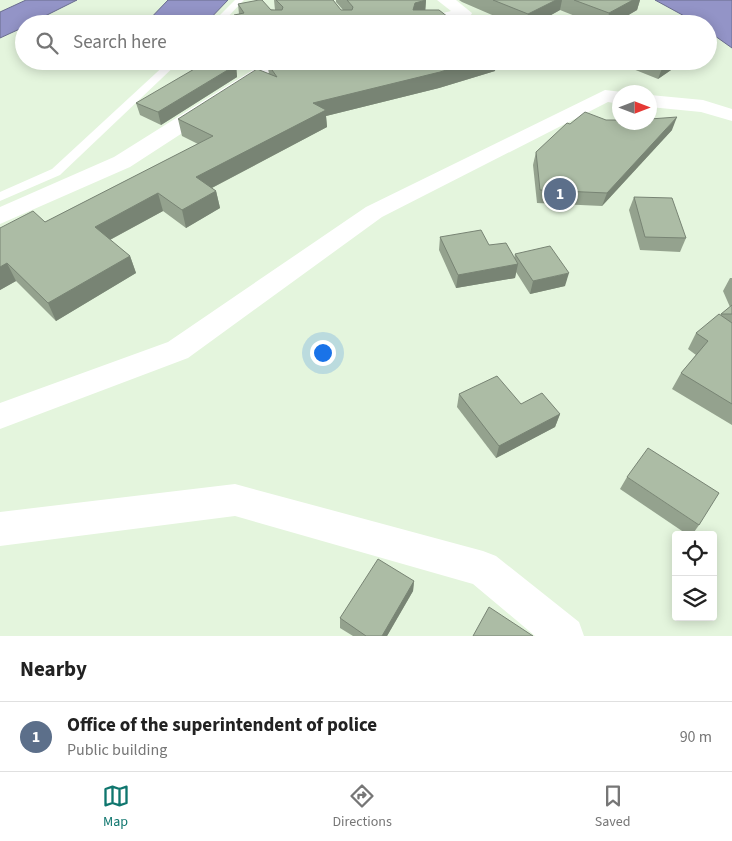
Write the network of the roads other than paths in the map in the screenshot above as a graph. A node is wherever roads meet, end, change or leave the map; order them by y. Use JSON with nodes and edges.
{"nodes":[{"id":1,"x":240,"y":0,"type":"edge"},
{"id":2,"x":445,"y":0,"type":"edge"},
{"id":3,"x":224,"y":15,"type":"edge"},
{"id":4,"x":456,"y":15,"type":"edge"},
{"id":5,"x":165,"y":70,"type":"edge"},
{"id":6,"x":265,"y":70,"type":"edge"},
{"id":7,"x":612,"y":97,"type":"edge"},
{"id":8,"x":657,"y":102,"type":"edge"},
{"id":9,"x":732,"y":115,"type":"edge"},
{"id":10,"x":0,"y":197,"type":"edge"},
{"id":11,"x":0,"y":216,"type":"edge"},
{"id":12,"x":0,"y":416,"type":"edge"},
{"id":13,"x":0,"y":529,"type":"edge"},
{"id":14,"x":566,"y":636,"type":"edge"}],
"edges":[{"from":1,"to":3,"type":"lane"},
{"from":2,"to":4,"type":"street"},
{"from":5,"to":10,"type":"lane"},
{"from":6,"to":11,"type":"street"},
{"from":7,"to":12,"type":"street"},
{"from":8,"to":9,"type":"street"},
{"from":13,"to":14,"type":"street"}]}
